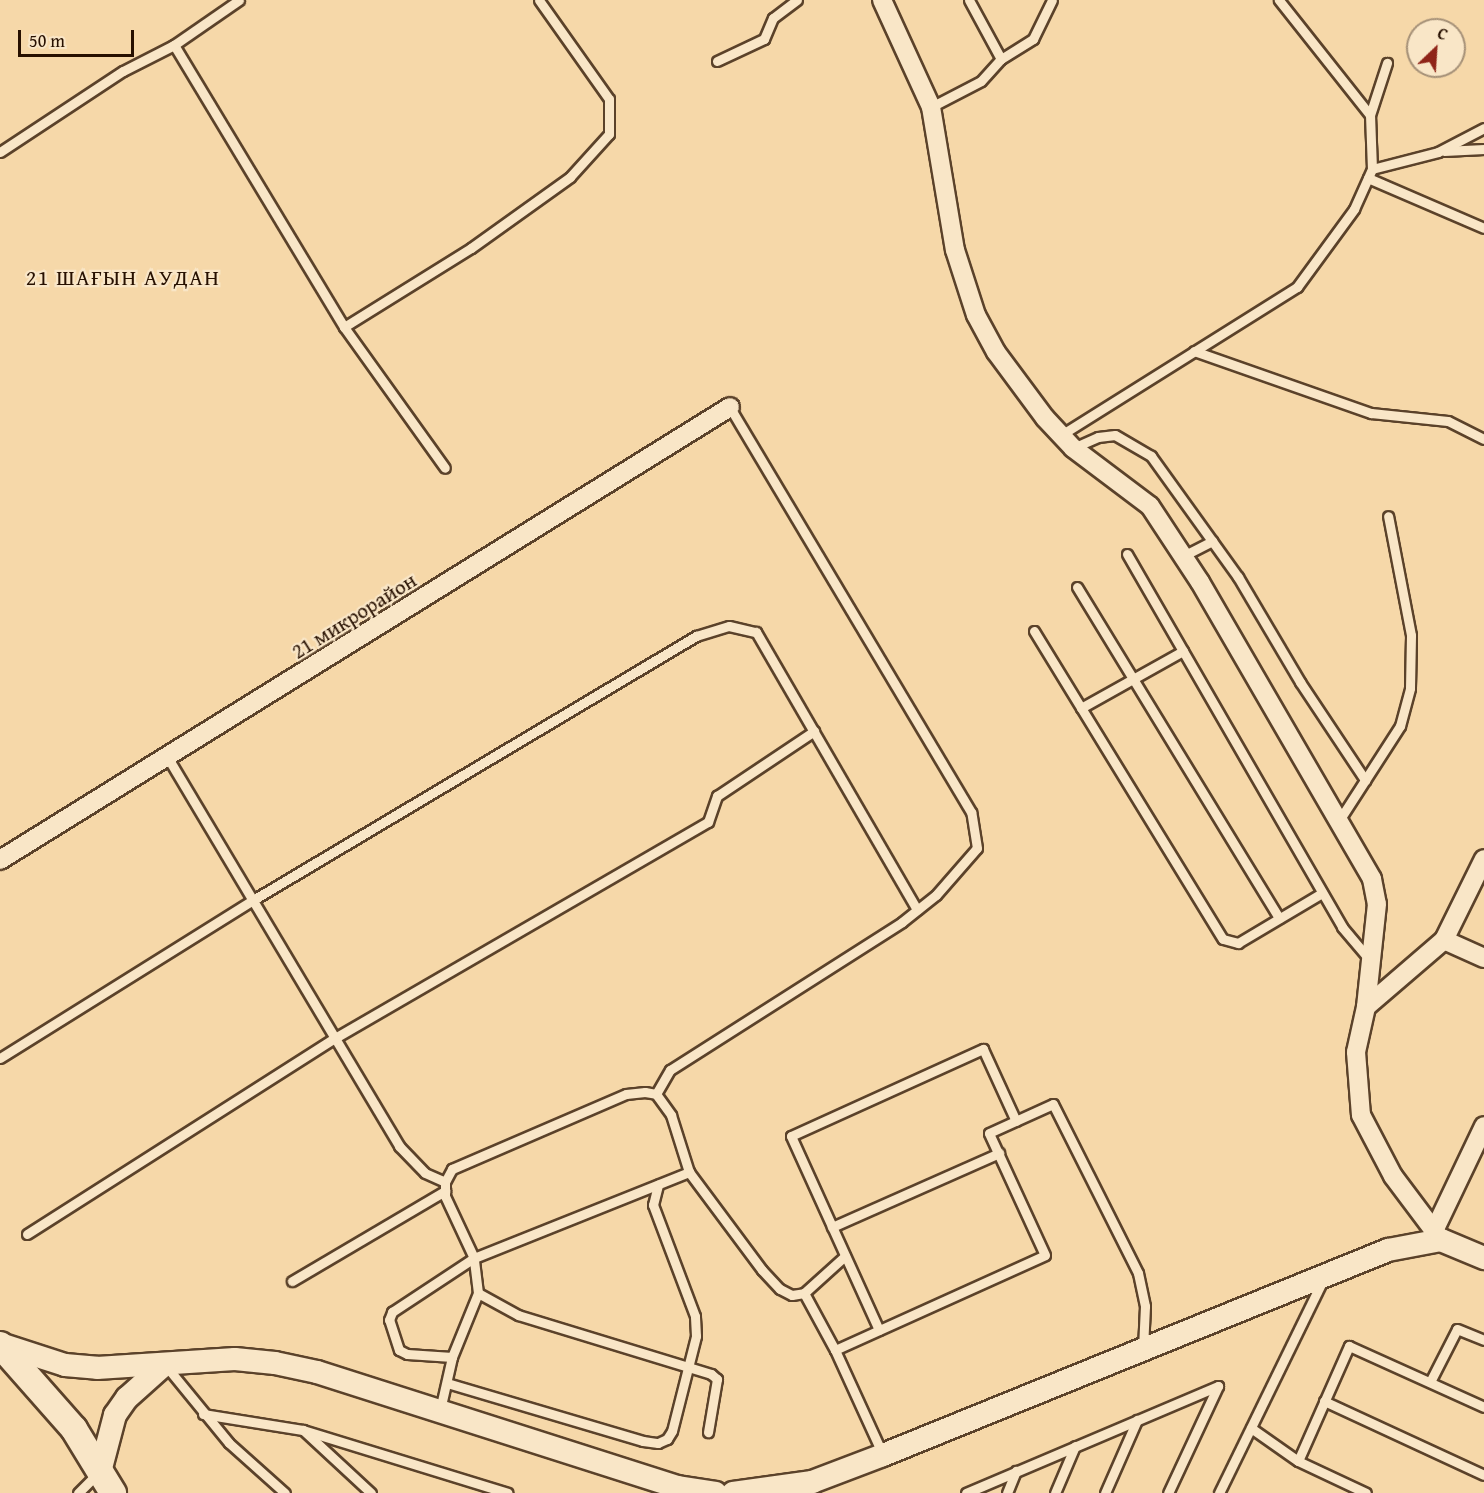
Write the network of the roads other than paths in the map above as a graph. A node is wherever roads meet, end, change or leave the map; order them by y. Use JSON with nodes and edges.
{"nodes":[{"id":1,"x":239,"y":0,"type":"edge"},
{"id":2,"x":539,"y":0,"type":"edge"},
{"id":3,"x":796,"y":0,"type":"edge"},
{"id":4,"x":882,"y":0,"type":"edge"},
{"id":5,"x":969,"y":0,"type":"edge"},
{"id":6,"x":1052,"y":0,"type":"edge"},
{"id":7,"x":1279,"y":0,"type":"edge"},
{"id":8,"x":174,"y":45,"type":"junction"},
{"id":9,"x":1001,"y":59,"type":"junction"},
{"id":10,"x":717,"y":61,"type":"dead end"},
{"id":11,"x":1387,"y":63,"type":"dead end"},
{"id":12,"x":931,"y":107,"type":"junction"},
{"id":13,"x":1370,"y":115,"type":"junction"},
{"id":14,"x":1484,"y":128,"type":"edge"},
{"id":15,"x":1484,"y":149,"type":"edge"},
{"id":16,"x":0,"y":152,"type":"edge"},
{"id":17,"x":1438,"y":152,"type":"junction"},
{"id":18,"x":1370,"y":174,"type":"junction"},
{"id":19,"x":1484,"y":228,"type":"edge"},
{"id":20,"x":344,"y":327,"type":"junction"},
{"id":21,"x":1194,"y":351,"type":"junction"},
{"id":22,"x":730,"y":407,"type":"joint"},
{"id":23,"x":1484,"y":439,"type":"edge"},
{"id":24,"x":1067,"y":441,"type":"junction"},
{"id":25,"x":445,"y":468,"type":"dead end"},
{"id":26,"x":1388,"y":516,"type":"dead end"},
{"id":27,"x":1212,"y":541,"type":"junction"},
{"id":28,"x":1127,"y":554,"type":"dead end"},
{"id":29,"x":1183,"y":555,"type":"junction"},
{"id":30,"x":1077,"y":587,"type":"dead end"},
{"id":31,"x":1034,"y":631,"type":"dead end"},
{"id":32,"x":1183,"y":651,"type":"junction"},
{"id":33,"x":1132,"y":678,"type":"junction"},
{"id":34,"x":1081,"y":708,"type":"junction"},
{"id":35,"x":814,"y":731,"type":"junction"},
{"id":36,"x":168,"y":758,"type":"junction"},
{"id":37,"x":1365,"y":780,"type":"junction"},
{"id":38,"x":1340,"y":819,"type":"junction"},
{"id":39,"x":1484,"y":859,"type":"edge"},
{"id":40,"x":0,"y":860,"type":"edge"},
{"id":41,"x":1322,"y":893,"type":"junction"},
{"id":42,"x":253,"y":900,"type":"junction"},
{"id":43,"x":918,"y":910,"type":"junction"},
{"id":44,"x":1279,"y":918,"type":"junction"},
{"id":45,"x":1444,"y":940,"type":"junction"},
{"id":46,"x":1484,"y":958,"type":"edge"},
{"id":47,"x":1370,"y":960,"type":"junction"},
{"id":48,"x":1366,"y":1007,"type":"junction"},
{"id":49,"x":334,"y":1038,"type":"junction"},
{"id":50,"x":0,"y":1058,"type":"edge"},
{"id":51,"x":656,"y":1094,"type":"junction"},
{"id":52,"x":1016,"y":1121,"type":"junction"},
{"id":53,"x":1484,"y":1126,"type":"edge"},
{"id":54,"x":999,"y":1153,"type":"junction"},
{"id":55,"x":689,"y":1172,"type":"junction"},
{"id":56,"x":658,"y":1185,"type":"junction"},
{"id":57,"x":445,"y":1187,"type":"junction"},
{"id":58,"x":832,"y":1227,"type":"junction"},
{"id":59,"x":27,"y":1234,"type":"dead end"},
{"id":60,"x":1437,"y":1236,"type":"junction"},
{"id":61,"x":845,"y":1256,"type":"junction"},
{"id":62,"x":474,"y":1258,"type":"junction"},
{"id":63,"x":1484,"y":1258,"type":"edge"},
{"id":64,"x":1326,"y":1273,"type":"junction"},
{"id":65,"x":292,"y":1281,"type":"dead end"},
{"id":66,"x":478,"y":1293,"type":"junction"},
{"id":67,"x":804,"y":1293,"type":"junction"},
{"id":68,"x":879,"y":1330,"type":"junction"},
{"id":69,"x":1484,"y":1340,"type":"edge"},
{"id":70,"x":0,"y":1345,"type":"edge"},
{"id":71,"x":835,"y":1350,"type":"junction"},
{"id":72,"x":1143,"y":1350,"type":"junction"},
{"id":73,"x":452,"y":1358,"type":"junction"},
{"id":74,"x":165,"y":1364,"type":"junction"},
{"id":75,"x":688,"y":1367,"type":"junction"},
{"id":76,"x":1430,"y":1382,"type":"junction"},
{"id":77,"x":447,"y":1383,"type":"junction"},
{"id":78,"x":1324,"y":1401,"type":"junction"},
{"id":79,"x":1484,"y":1407,"type":"edge"},
{"id":80,"x":440,"y":1410,"type":"junction"},
{"id":81,"x":203,"y":1414,"type":"junction"},
{"id":82,"x":1137,"y":1420,"type":"junction"},
{"id":83,"x":1251,"y":1428,"type":"junction"},
{"id":84,"x":303,"y":1430,"type":"junction"},
{"id":85,"x":708,"y":1432,"type":"dead end"},
{"id":86,"x":1075,"y":1446,"type":"junction"},
{"id":87,"x":883,"y":1455,"type":"junction"},
{"id":88,"x":1298,"y":1461,"type":"junction"},
{"id":89,"x":1016,"y":1471,"type":"junction"},
{"id":90,"x":1484,"y":1475,"type":"edge"},
{"id":91,"x":106,"y":1482,"type":"edge"},
{"id":92,"x":78,"y":1493,"type":"edge"},
{"id":93,"x":285,"y":1493,"type":"edge"},
{"id":94,"x":371,"y":1493,"type":"edge"},
{"id":95,"x":508,"y":1493,"type":"edge"},
{"id":96,"x":716,"y":1493,"type":"edge"},
{"id":97,"x":733,"y":1493,"type":"edge"},
{"id":98,"x":966,"y":1493,"type":"edge"},
{"id":99,"x":1007,"y":1493,"type":"edge"},
{"id":100,"x":1055,"y":1493,"type":"edge"},
{"id":101,"x":1105,"y":1493,"type":"edge"},
{"id":102,"x":1168,"y":1493,"type":"edge"},
{"id":103,"x":1219,"y":1493,"type":"edge"},
{"id":104,"x":1366,"y":1493,"type":"edge"}],
"edges":[{"from":1,"to":8,"type":"lane"},
{"from":2,"to":20,"type":"lane"},
{"from":3,"to":10,"type":"lane"},
{"from":4,"to":12,"type":"street"},
{"from":5,"to":9,"type":"lane"},
{"from":6,"to":9,"type":"lane"},
{"from":7,"to":13,"type":"lane"},
{"from":8,"to":16,"type":"lane"},
{"from":8,"to":20,"type":"lane"},
{"from":9,"to":12,"type":"lane"},
{"from":11,"to":13,"type":"lane"},
{"from":12,"to":24,"type":"street"},
{"from":13,"to":18,"type":"lane"},
{"from":14,"to":17,"type":"lane"},
{"from":15,"to":17,"type":"lane"},
{"from":17,"to":18,"type":"lane"},
{"from":18,"to":19,"type":"lane"},
{"from":18,"to":21,"type":"lane"},
{"from":20,"to":25,"type":"lane"},
{"from":21,"to":23,"type":"lane"},
{"from":21,"to":24,"type":"lane"},
{"from":22,"to":36,"type":"street","name":"21 микрорайон"},
{"from":22,"to":43,"type":"lane"},
{"from":24,"to":27,"type":"lane"},
{"from":24,"to":29,"type":"street"},
{"from":26,"to":37,"type":"lane"},
{"from":27,"to":29,"type":"lane"},
{"from":27,"to":37,"type":"lane"},
{"from":28,"to":32,"type":"lane"},
{"from":29,"to":38,"type":"street"},
{"from":30,"to":33,"type":"lane"},
{"from":31,"to":34,"type":"lane"},
{"from":32,"to":33,"type":"lane"},
{"from":32,"to":41,"type":"lane"},
{"from":33,"to":34,"type":"lane"},
{"from":33,"to":44,"type":"lane"},
{"from":34,"to":44,"type":"lane"},
{"from":35,"to":42,"type":"lane"},
{"from":35,"to":43,"type":"lane"},
{"from":35,"to":49,"type":"lane"},
{"from":36,"to":40,"type":"street","name":"21 микрорайон"},
{"from":36,"to":42,"type":"lane"},
{"from":37,"to":38,"type":"lane"},
{"from":38,"to":47,"type":"street"},
{"from":39,"to":45,"type":"street"},
{"from":41,"to":44,"type":"lane"},
{"from":41,"to":47,"type":"lane"},
{"from":42,"to":49,"type":"lane"},
{"from":42,"to":50,"type":"lane"},
{"from":43,"to":51,"type":"lane"},
{"from":45,"to":46,"type":"street"},
{"from":45,"to":48,"type":"street"},
{"from":47,"to":48,"type":"street"},
{"from":48,"to":60,"type":"street"},
{"from":49,"to":57,"type":"lane"},
{"from":49,"to":59,"type":"lane"},
{"from":51,"to":55,"type":"lane"},
{"from":51,"to":57,"type":"lane"},
{"from":52,"to":54,"type":"lane"},
{"from":52,"to":58,"type":"lane"},
{"from":52,"to":72,"type":"lane"},
{"from":53,"to":60,"type":"street"},
{"from":54,"to":58,"type":"lane"},
{"from":54,"to":68,"type":"lane"},
{"from":55,"to":56,"type":"lane"},
{"from":55,"to":67,"type":"lane"},
{"from":56,"to":62,"type":"lane"},
{"from":56,"to":75,"type":"lane"},
{"from":57,"to":62,"type":"lane"},
{"from":57,"to":65,"type":"lane"},
{"from":58,"to":61,"type":"lane"},
{"from":60,"to":63,"type":"street"},
{"from":60,"to":64,"type":"street"},
{"from":61,"to":67,"type":"lane"},
{"from":61,"to":68,"type":"lane"},
{"from":62,"to":66,"type":"lane"},
{"from":62,"to":73,"type":"lane"},
{"from":64,"to":72,"type":"street"},
{"from":64,"to":83,"type":"lane"},
{"from":66,"to":73,"type":"lane"},
{"from":66,"to":75,"type":"lane"},
{"from":67,"to":71,"type":"lane"},
{"from":68,"to":71,"type":"lane"},
{"from":69,"to":76,"type":"lane"},
{"from":70,"to":74,"type":"street"},
{"from":70,"to":91,"type":"main road"},
{"from":71,"to":87,"type":"lane"},
{"from":72,"to":87,"type":"street"},
{"from":73,"to":77,"type":"lane"},
{"from":74,"to":80,"type":"street"},
{"from":74,"to":81,"type":"lane"},
{"from":74,"to":91,"type":"street"},
{"from":75,"to":77,"type":"lane"},
{"from":75,"to":85,"type":"lane"},
{"from":76,"to":78,"type":"lane"},
{"from":76,"to":79,"type":"lane"},
{"from":77,"to":80,"type":"lane"},
{"from":78,"to":88,"type":"lane"},
{"from":78,"to":90,"type":"lane"},
{"from":80,"to":96,"type":"street"},
{"from":81,"to":84,"type":"lane"},
{"from":81,"to":93,"type":"lane"},
{"from":82,"to":86,"type":"lane"},
{"from":82,"to":101,"type":"lane"},
{"from":82,"to":102,"type":"lane"},
{"from":83,"to":88,"type":"lane"},
{"from":83,"to":103,"type":"lane"},
{"from":84,"to":94,"type":"lane"},
{"from":84,"to":95,"type":"lane"},
{"from":86,"to":89,"type":"lane"},
{"from":86,"to":100,"type":"lane"},
{"from":87,"to":97,"type":"street"},
{"from":88,"to":104,"type":"lane"},
{"from":89,"to":98,"type":"lane"},
{"from":89,"to":99,"type":"lane"},
{"from":91,"to":92,"type":"lane"}]}
